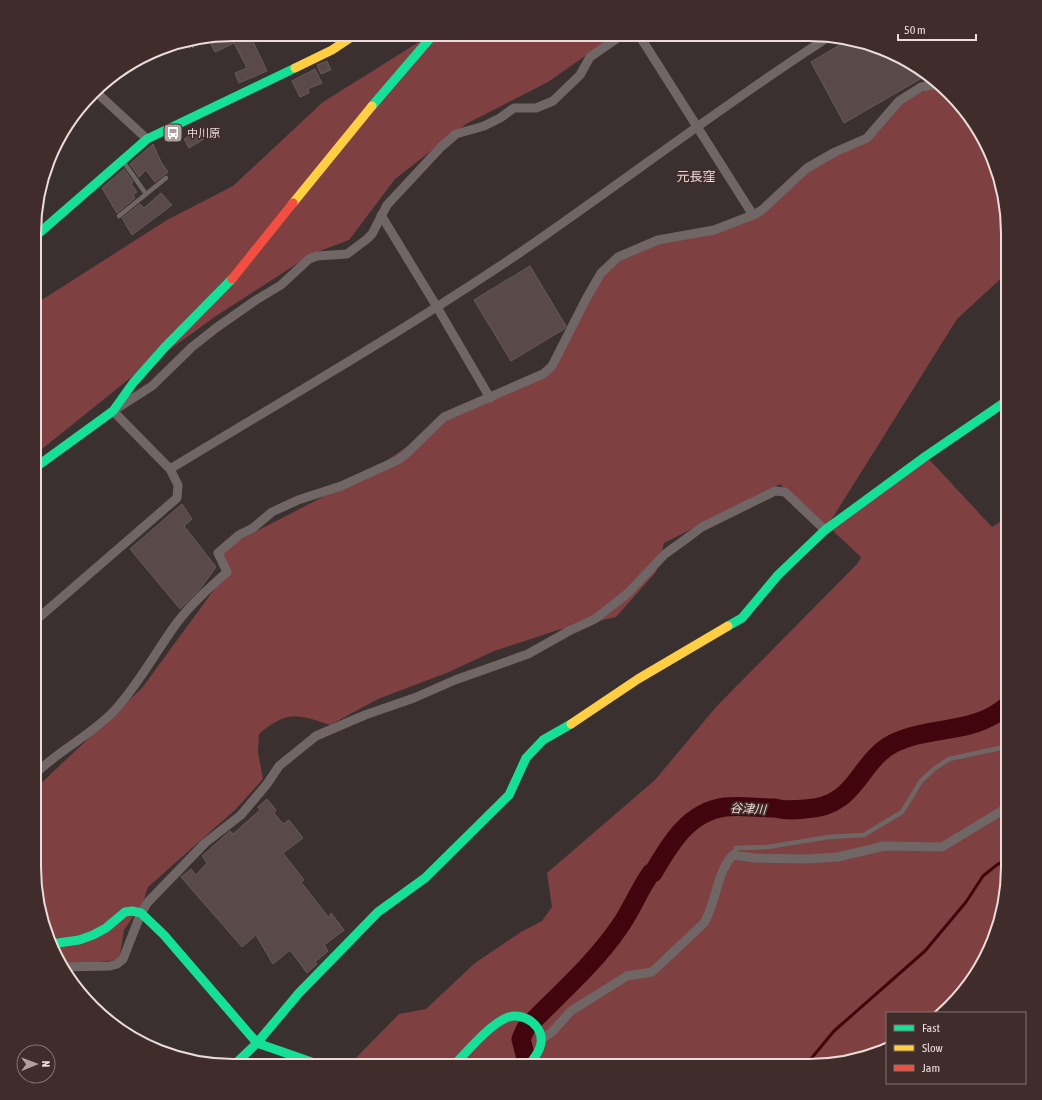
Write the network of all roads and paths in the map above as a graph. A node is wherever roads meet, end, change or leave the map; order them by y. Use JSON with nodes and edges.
{"nodes":[{"id":1,"x":346,"y":41,"type":"edge"},
{"id":2,"x":428,"y":41,"type":"edge"},
{"id":3,"x":613,"y":41,"type":"edge"},
{"id":4,"x":643,"y":41,"type":"edge"},
{"id":5,"x":822,"y":41,"type":"edge"},
{"id":6,"x":931,"y":85,"type":"edge"},
{"id":7,"x":99,"y":95,"type":"edge"},
{"id":8,"x":697,"y":128,"type":"junction"},
{"id":9,"x":147,"y":139,"type":"junction"},
{"id":10,"x":123,"y":161,"type":"junction"},
{"id":11,"x":166,"y":178,"type":"dead end"},
{"id":12,"x":146,"y":194,"type":"junction"},
{"id":13,"x":381,"y":215,"type":"junction"},
{"id":14,"x":753,"y":215,"type":"junction"},
{"id":15,"x":120,"y":216,"type":"dead end"},
{"id":16,"x":41,"y":231,"type":"edge"},
{"id":17,"x":437,"y":307,"type":"junction"},
{"id":18,"x":490,"y":398,"type":"junction"},
{"id":19,"x":1001,"y":405,"type":"edge"},
{"id":20,"x":113,"y":411,"type":"junction"},
{"id":21,"x":41,"y":463,"type":"edge"},
{"id":22,"x":170,"y":469,"type":"junction"},
{"id":23,"x":825,"y":530,"type":"junction"},
{"id":24,"x":41,"y":616,"type":"edge"},
{"id":25,"x":1001,"y":747,"type":"edge"},
{"id":26,"x":41,"y":768,"type":"edge"},
{"id":27,"x":1001,"y":811,"type":"edge"},
{"id":28,"x":733,"y":855,"type":"junction"},
{"id":29,"x":141,"y":913,"type":"junction"},
{"id":30,"x":57,"y":943,"type":"edge"},
{"id":31,"x":69,"y":967,"type":"edge"},
{"id":32,"x":542,"y":1039,"type":"junction"},
{"id":33,"x":257,"y":1043,"type":"junction"},
{"id":34,"x":240,"y":1059,"type":"edge"},
{"id":35,"x":303,"y":1059,"type":"edge"},
{"id":36,"x":460,"y":1059,"type":"edge"},
{"id":37,"x":533,"y":1059,"type":"edge"}],
"edges":[{"from":1,"to":9,"type":"street"},
{"from":2,"to":20,"type":"street"},
{"from":3,"to":13,"type":"street"},
{"from":4,"to":8,"type":"street"},
{"from":5,"to":8,"type":"street"},
{"from":6,"to":14,"type":"street"},
{"from":7,"to":9,"type":"street"},
{"from":8,"to":14,"type":"street"},
{"from":8,"to":17,"type":"street"},
{"from":9,"to":10,"type":"street"},
{"from":10,"to":12,"type":"lane"},
{"from":10,"to":16,"type":"street"},
{"from":11,"to":12,"type":"lane"},
{"from":12,"to":15,"type":"lane"},
{"from":13,"to":17,"type":"street"},
{"from":13,"to":20,"type":"street"},
{"from":14,"to":18,"type":"street"},
{"from":17,"to":18,"type":"street"},
{"from":17,"to":22,"type":"street"},
{"from":18,"to":26,"type":"street"},
{"from":19,"to":23,"type":"street"},
{"from":20,"to":21,"type":"street"},
{"from":20,"to":22,"type":"street"},
{"from":22,"to":24,"type":"street"},
{"from":23,"to":29,"type":"street"},
{"from":23,"to":33,"type":"street"},
{"from":25,"to":28,"type":"lane"},
{"from":27,"to":28,"type":"street"},
{"from":28,"to":32,"type":"street"},
{"from":29,"to":30,"type":"street"},
{"from":29,"to":31,"type":"street"},
{"from":29,"to":33,"type":"street"},
{"from":32,"to":36,"type":"street"},
{"from":32,"to":37,"type":"street"},
{"from":33,"to":34,"type":"street"},
{"from":33,"to":35,"type":"street"}]}
